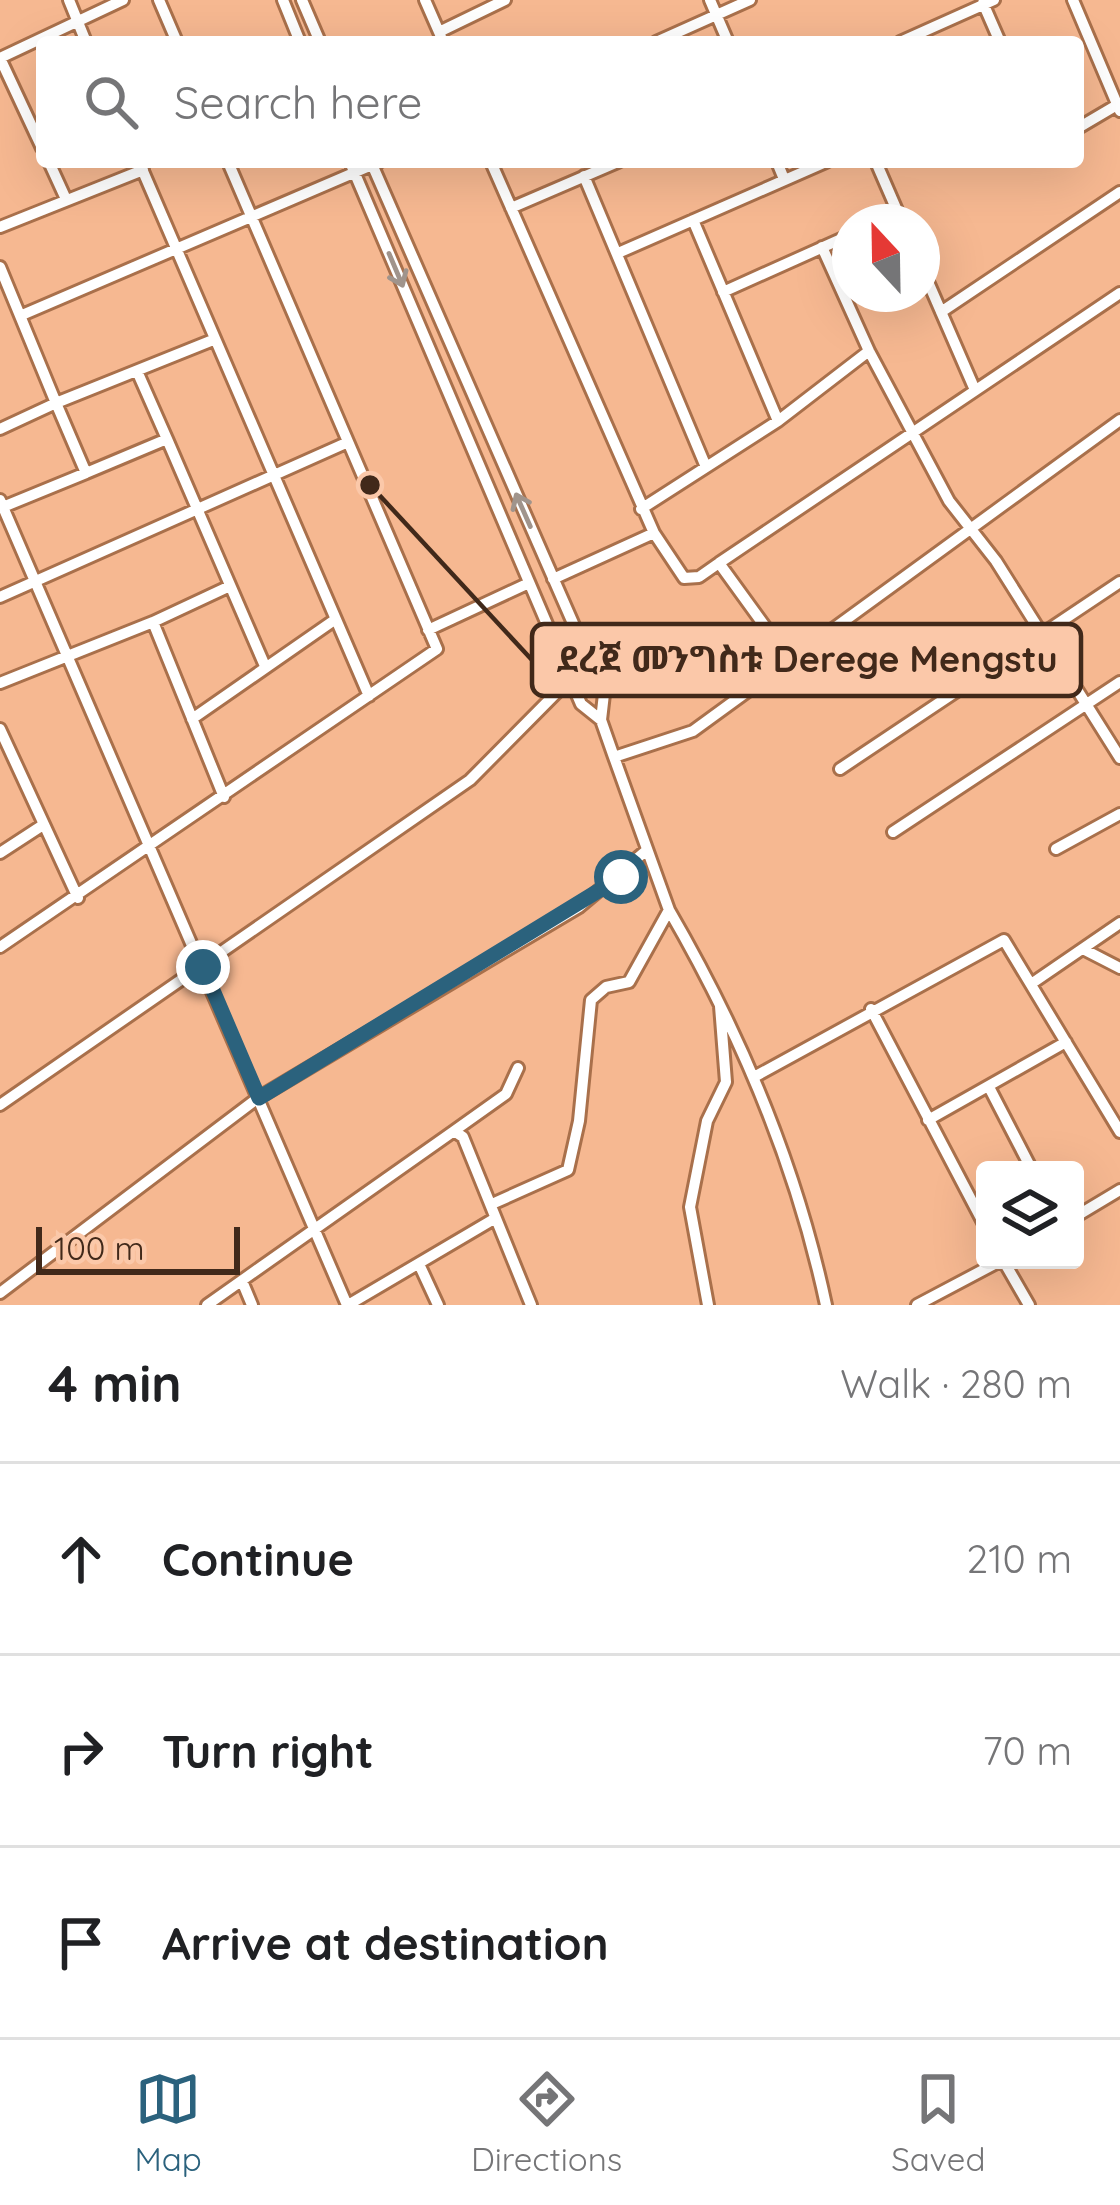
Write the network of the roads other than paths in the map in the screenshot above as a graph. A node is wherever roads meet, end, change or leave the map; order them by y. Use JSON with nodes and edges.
{"nodes":[{"id":1,"x":69,"y":0,"type":"edge"},
{"id":2,"x":123,"y":0,"type":"edge"},
{"id":3,"x":159,"y":0,"type":"edge"},
{"id":4,"x":283,"y":0,"type":"edge"},
{"id":5,"x":302,"y":0,"type":"edge"},
{"id":6,"x":425,"y":0,"type":"edge"},
{"id":7,"x":505,"y":0,"type":"edge"},
{"id":8,"x":710,"y":0,"type":"edge"},
{"id":9,"x":750,"y":0,"type":"edge"},
{"id":10,"x":1073,"y":0,"type":"edge"},
{"id":11,"x":986,"y":1,"type":"edge"},
{"id":12,"x":716,"y":15,"type":"junction"},
{"id":13,"x":76,"y":20,"type":"junction"},
{"id":14,"x":44,"y":36,"type":"edge"},
{"id":15,"x":83,"y":36,"type":"edge"},
{"id":16,"x":174,"y":36,"type":"edge"},
{"id":17,"x":298,"y":36,"type":"edge"},
{"id":18,"x":317,"y":36,"type":"edge"},
{"id":19,"x":441,"y":36,"type":"edge"},
{"id":20,"x":443,"y":36,"type":"edge"},
{"id":21,"x":669,"y":36,"type":"edge"},
{"id":22,"x":725,"y":36,"type":"edge"},
{"id":23,"x":913,"y":36,"type":"edge"},
{"id":24,"x":998,"y":36,"type":"edge"},
{"id":25,"x":36,"y":40,"type":"edge"},
{"id":26,"x":0,"y":58,"type":"edge"},
{"id":27,"x":1119,"y":108,"type":"edge"},
{"id":28,"x":1084,"y":125,"type":"edge"},
{"id":29,"x":36,"y":135,"type":"edge"},
{"id":30,"x":52,"y":168,"type":"edge"},
{"id":31,"x":136,"y":168,"type":"edge"},
{"id":32,"x":142,"y":168,"type":"edge"},
{"id":33,"x":231,"y":168,"type":"edge"},
{"id":34,"x":350,"y":168,"type":"edge"},
{"id":35,"x":352,"y":168,"type":"edge"},
{"id":36,"x":376,"y":168,"type":"edge"},
{"id":37,"x":494,"y":168,"type":"edge"},
{"id":38,"x":604,"y":168,"type":"edge"},
{"id":39,"x":779,"y":168,"type":"edge"},
{"id":40,"x":811,"y":168,"type":"edge"},
{"id":41,"x":879,"y":168,"type":"edge"},
{"id":42,"x":584,"y":176,"type":"junction"},
{"id":43,"x":784,"y":179,"type":"junction"},
{"id":44,"x":1120,"y":192,"type":"edge"},
{"id":45,"x":65,"y":197,"type":"junction"},
{"id":46,"x":894,"y":204,"type":"edge"},
{"id":47,"x":511,"y":208,"type":"junction"},
{"id":48,"x":250,"y":214,"type":"junction"},
{"id":49,"x":693,"y":220,"type":"junction"},
{"id":50,"x":0,"y":227,"type":"edge"},
{"id":51,"x":832,"y":243,"type":"edge"},
{"id":52,"x":173,"y":247,"type":"junction"},
{"id":53,"x":822,"y":247,"type":"junction"},
{"id":54,"x":618,"y":253,"type":"junction"},
{"id":55,"x":0,"y":267,"type":"edge"},
{"id":56,"x":722,"y":292,"type":"junction"},
{"id":57,"x":1120,"y":293,"type":"edge"},
{"id":58,"x":941,"y":312,"type":"joint"},
{"id":59,"x":22,"y":315,"type":"junction"},
{"id":60,"x":212,"y":340,"type":"junction"},
{"id":61,"x":869,"y":351,"type":"junction"},
{"id":62,"x":137,"y":371,"type":"junction"},
{"id":63,"x":976,"y":390,"type":"junction"},
{"id":64,"x":56,"y":404,"type":"junction"},
{"id":65,"x":1120,"y":420,"type":"edge"},
{"id":66,"x":778,"y":421,"type":"junction"},
{"id":67,"x":0,"y":429,"type":"edge"},
{"id":68,"x":910,"y":431,"type":"junction"},
{"id":69,"x":166,"y":439,"type":"junction"},
{"id":70,"x":346,"y":442,"type":"junction"},
{"id":71,"x":706,"y":467,"type":"junction"},
{"id":72,"x":86,"y":473,"type":"junction"},
{"id":73,"x":271,"y":476,"type":"junction"},
{"id":74,"x":2,"y":504,"type":"edge"},
{"id":75,"x":641,"y":509,"type":"junction"},
{"id":76,"x":198,"y":511,"type":"junction"},
{"id":77,"x":654,"y":533,"type":"junction"},
{"id":78,"x":970,"y":533,"type":"junction"},
{"id":79,"x":719,"y":563,"type":"junction"},
{"id":80,"x":554,"y":579,"type":"junction"},
{"id":81,"x":35,"y":582,"type":"junction"},
{"id":82,"x":1120,"y":582,"type":"edge"},
{"id":83,"x":530,"y":583,"type":"junction"},
{"id":84,"x":230,"y":586,"type":"junction"},
{"id":85,"x":0,"y":597,"type":"edge"},
{"id":86,"x":333,"y":621,"type":"junction"},
{"id":87,"x":153,"y":622,"type":"junction"},
{"id":88,"x":428,"y":629,"type":"junction"},
{"id":89,"x":1040,"y":634,"type":"junction"},
{"id":90,"x":68,"y":657,"type":"junction"},
{"id":91,"x":790,"y":661,"type":"junction"},
{"id":92,"x":265,"y":667,"type":"junction"},
{"id":93,"x":570,"y":679,"type":"junction"},
{"id":94,"x":1120,"y":682,"type":"edge"},
{"id":95,"x":0,"y":683,"type":"edge"},
{"id":96,"x":369,"y":696,"type":"junction"},
{"id":97,"x":1085,"y":706,"type":"junction"},
{"id":98,"x":192,"y":719,"type":"junction"},
{"id":99,"x":601,"y":720,"type":"junction"},
{"id":100,"x":0,"y":729,"type":"edge"},
{"id":101,"x":614,"y":757,"type":"junction"},
{"id":102,"x":1120,"y":758,"type":"edge"},
{"id":103,"x":14,"y":763,"type":"junction"},
{"id":104,"x":0,"y":769,"type":"edge"},
{"id":105,"x":840,"y":769,"type":"dead end"},
{"id":106,"x":224,"y":797,"type":"junction"},
{"id":107,"x":1120,"y":814,"type":"edge"},
{"id":108,"x":43,"y":825,"type":"junction"},
{"id":109,"x":893,"y":832,"type":"dead end"},
{"id":110,"x":150,"y":848,"type":"junction"},
{"id":111,"x":1056,"y":849,"type":"dead end"},
{"id":112,"x":647,"y":850,"type":"junction"},
{"id":113,"x":0,"y":853,"type":"edge"},
{"id":114,"x":78,"y":898,"type":"junction"},
{"id":115,"x":669,"y":910,"type":"junction"},
{"id":116,"x":1120,"y":923,"type":"edge"},
{"id":117,"x":0,"y":947,"type":"edge"},
{"id":118,"x":1083,"y":949,"type":"junction"},
{"id":119,"x":203,"y":967,"type":"junction"},
{"id":120,"x":1120,"y":968,"type":"edge"},
{"id":121,"x":1031,"y":983,"type":"junction"},
{"id":122,"x":720,"y":997,"type":"junction"},
{"id":123,"x":871,"y":1009,"type":"junction"},
{"id":124,"x":1066,"y":1042,"type":"junction"},
{"id":125,"x":518,"y":1068,"type":"dead end"},
{"id":126,"x":754,"y":1077,"type":"junction"},
{"id":127,"x":990,"y":1089,"type":"junction"},
{"id":128,"x":259,"y":1098,"type":"junction"},
{"id":129,"x":0,"y":1105,"type":"edge"},
{"id":130,"x":928,"y":1120,"type":"junction"},
{"id":131,"x":454,"y":1131,"type":"junction"},
{"id":132,"x":1120,"y":1132,"type":"edge"},
{"id":133,"x":1027,"y":1161,"type":"edge"},
{"id":134,"x":1120,"y":1190,"type":"edge"},
{"id":135,"x":492,"y":1204,"type":"junction"},
{"id":136,"x":976,"y":1209,"type":"edge"},
{"id":137,"x":1084,"y":1212,"type":"edge"},
{"id":138,"x":494,"y":1219,"type":"junction"},
{"id":139,"x":311,"y":1230,"type":"junction"},
{"id":140,"x":418,"y":1264,"type":"junction"},
{"id":141,"x":986,"y":1269,"type":"edge"},
{"id":142,"x":1008,"y":1269,"type":"edge"},
{"id":143,"x":242,"y":1281,"type":"junction"},
{"id":144,"x":0,"y":1293,"type":"edge"},
{"id":145,"x":207,"y":1305,"type":"edge"},
{"id":146,"x":253,"y":1305,"type":"edge"},
{"id":147,"x":348,"y":1305,"type":"edge"},
{"id":148,"x":438,"y":1305,"type":"edge"},
{"id":149,"x":531,"y":1305,"type":"edge"},
{"id":150,"x":708,"y":1305,"type":"edge"},
{"id":151,"x":826,"y":1305,"type":"edge"},
{"id":152,"x":916,"y":1305,"type":"edge"},
{"id":153,"x":1029,"y":1305,"type":"edge"}],
"edges":[{"from":1,"to":13,"type":"street"},
{"from":2,"to":13,"type":"street"},
{"from":3,"to":16,"type":"street"},
{"from":4,"to":17,"type":"street"},
{"from":5,"to":18,"type":"street"},
{"from":6,"to":19,"type":"street"},
{"from":7,"to":20,"type":"street"},
{"from":8,"to":12,"type":"street"},
{"from":9,"to":12,"type":"street"},
{"from":10,"to":27,"type":"street"},
{"from":11,"to":23,"type":"street"},
{"from":11,"to":24,"type":"street"},
{"from":12,"to":21,"type":"street"},
{"from":12,"to":22,"type":"street"},
{"from":13,"to":14,"type":"street"},
{"from":13,"to":15,"type":"street"},
{"from":25,"to":26,"type":"street"},
{"from":26,"to":29,"type":"street"},
{"from":27,"to":28,"type":"street"},
{"from":30,"to":45,"type":"street"},
{"from":31,"to":45,"type":"street"},
{"from":32,"to":52,"type":"street"},
{"from":33,"to":48,"type":"street"},
{"from":34,"to":48,"type":"street"},
{"from":35,"to":83,"type":"street","one_way":true},
{"from":80,"to":36,"type":"street","one_way":true},
{"from":37,"to":47,"type":"street"},
{"from":38,"to":42,"type":"street"},
{"from":39,"to":43,"type":"street"},
{"from":40,"to":43,"type":"street"},
{"from":41,"to":46,"type":"street"},
{"from":42,"to":47,"type":"street"},
{"from":42,"to":54,"type":"street"},
{"from":43,"to":49,"type":"street"},
{"from":44,"to":58,"type":"street"},
{"from":45,"to":50,"type":"street"},
{"from":47,"to":75,"type":"street"},
{"from":48,"to":52,"type":"street"},
{"from":48,"to":70,"type":"street"},
{"from":49,"to":54,"type":"street"},
{"from":49,"to":56,"type":"street"},
{"from":51,"to":53,"type":"street"},
{"from":52,"to":59,"type":"street"},
{"from":52,"to":60,"type":"street"},
{"from":53,"to":56,"type":"street"},
{"from":53,"to":61,"type":"street"},
{"from":54,"to":71,"type":"street"},
{"from":55,"to":59,"type":"street"},
{"from":56,"to":66,"type":"street"},
{"from":57,"to":63,"type":"street"},
{"from":58,"to":63,"type":"street"},
{"from":59,"to":64,"type":"street"},
{"from":60,"to":62,"type":"street"},
{"from":60,"to":73,"type":"street"},
{"from":61,"to":66,"type":"street"},
{"from":61,"to":68,"type":"street"},
{"from":62,"to":64,"type":"street"},
{"from":62,"to":69,"type":"street"},
{"from":63,"to":68,"type":"street"},
{"from":64,"to":67,"type":"street"},
{"from":64,"to":72,"type":"street"},
{"from":65,"to":78,"type":"street"},
{"from":66,"to":71,"type":"street"},
{"from":68,"to":78,"type":"street"},
{"from":68,"to":79,"type":"street"},
{"from":69,"to":72,"type":"street"},
{"from":69,"to":76,"type":"street"},
{"from":70,"to":73,"type":"street"},
{"from":70,"to":88,"type":"street"},
{"from":71,"to":75,"type":"street"},
{"from":72,"to":74,"type":"street"},
{"from":73,"to":76,"type":"street"},
{"from":73,"to":86,"type":"street"},
{"from":74,"to":81,"type":"street"},
{"from":75,"to":77,"type":"street"},
{"from":76,"to":81,"type":"street"},
{"from":76,"to":84,"type":"street"},
{"from":77,"to":79,"type":"street"},
{"from":77,"to":80,"type":"street"},
{"from":78,"to":89,"type":"street"},
{"from":78,"to":91,"type":"street"},
{"from":79,"to":91,"type":"street"},
{"from":80,"to":99,"type":"street"},
{"from":81,"to":85,"type":"street"},
{"from":81,"to":90,"type":"street"},
{"from":82,"to":89,"type":"street"},
{"from":83,"to":88,"type":"street"},
{"from":83,"to":93,"type":"street"},
{"from":84,"to":87,"type":"street"},
{"from":84,"to":92,"type":"street"},
{"from":86,"to":92,"type":"street"},
{"from":86,"to":96,"type":"street"},
{"from":87,"to":90,"type":"street"},
{"from":87,"to":98,"type":"street"},
{"from":88,"to":96,"type":"street"},
{"from":89,"to":97,"type":"street"},
{"from":89,"to":105,"type":"street"},
{"from":90,"to":95,"type":"street"},
{"from":90,"to":110,"type":"street"},
{"from":91,"to":101,"type":"street"},
{"from":92,"to":98,"type":"street"},
{"from":93,"to":99,"type":"street"},
{"from":93,"to":119,"type":"street"},
{"from":94,"to":97,"type":"street"},
{"from":96,"to":106,"type":"street"},
{"from":97,"to":102,"type":"street"},
{"from":97,"to":109,"type":"street"},
{"from":98,"to":106,"type":"street"},
{"from":99,"to":101,"type":"street"},
{"from":100,"to":103,"type":"street"},
{"from":101,"to":112,"type":"street"},
{"from":103,"to":104,"type":"street"},
{"from":103,"to":108,"type":"street"},
{"from":106,"to":110,"type":"street"},
{"from":107,"to":111,"type":"street"},
{"from":108,"to":113,"type":"street"},
{"from":108,"to":114,"type":"street"},
{"from":110,"to":114,"type":"street"},
{"from":110,"to":119,"type":"street"},
{"from":112,"to":115,"type":"street"},
{"from":112,"to":128,"type":"street"},
{"from":114,"to":117,"type":"street"},
{"from":115,"to":122,"type":"street"},
{"from":115,"to":135,"type":"street"},
{"from":116,"to":118,"type":"street"},
{"from":118,"to":120,"type":"street"},
{"from":118,"to":121,"type":"street"},
{"from":119,"to":128,"type":"street"},
{"from":119,"to":129,"type":"street"},
{"from":121,"to":123,"type":"street"},
{"from":121,"to":124,"type":"street"},
{"from":122,"to":126,"type":"street"},
{"from":122,"to":150,"type":"street"},
{"from":123,"to":126,"type":"street"},
{"from":123,"to":130,"type":"street"},
{"from":124,"to":127,"type":"street"},
{"from":124,"to":132,"type":"street"},
{"from":125,"to":131,"type":"street"},
{"from":126,"to":151,"type":"street"},
{"from":127,"to":130,"type":"street"},
{"from":127,"to":133,"type":"street"},
{"from":128,"to":139,"type":"street"},
{"from":128,"to":144,"type":"street"},
{"from":130,"to":136,"type":"street"},
{"from":131,"to":135,"type":"street"},
{"from":131,"to":139,"type":"street"},
{"from":134,"to":137,"type":"street"},
{"from":135,"to":138,"type":"street"},
{"from":138,"to":140,"type":"street"},
{"from":138,"to":149,"type":"street"},
{"from":139,"to":143,"type":"street"},
{"from":139,"to":147,"type":"street"},
{"from":140,"to":147,"type":"street"},
{"from":140,"to":148,"type":"street"},
{"from":141,"to":152,"type":"street"},
{"from":142,"to":153,"type":"street"},
{"from":143,"to":145,"type":"street"},
{"from":143,"to":146,"type":"street"}]}
